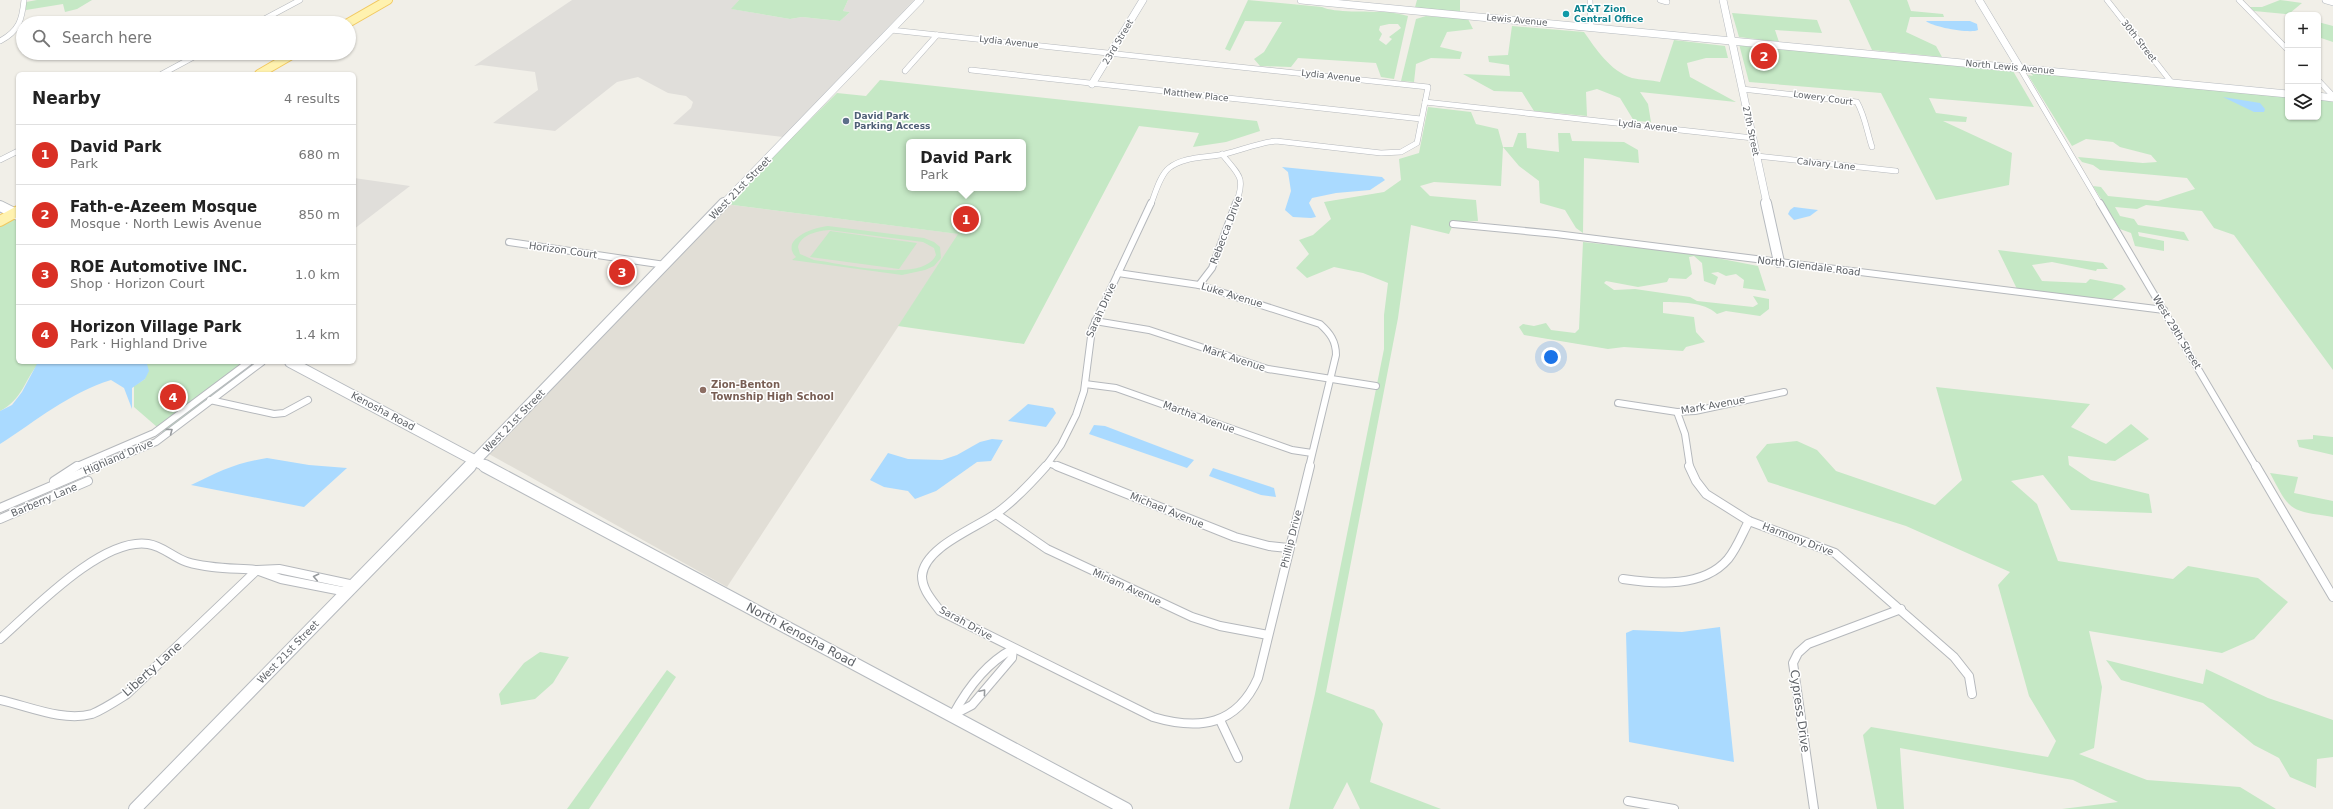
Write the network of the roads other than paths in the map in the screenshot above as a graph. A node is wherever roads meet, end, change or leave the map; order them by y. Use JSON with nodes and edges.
{"nodes":[{"id":1,"x":24,"y":0,"type":"edge"},
{"id":2,"x":300,"y":0,"type":"edge"},
{"id":3,"x":388,"y":0,"type":"edge"},
{"id":4,"x":920,"y":0,"type":"edge"},
{"id":5,"x":1143,"y":0,"type":"edge"},
{"id":6,"x":1301,"y":0,"type":"edge"},
{"id":7,"x":1590,"y":0,"type":"edge"},
{"id":8,"x":1660,"y":0,"type":"edge"},
{"id":9,"x":1723,"y":0,"type":"edge"},
{"id":10,"x":1979,"y":0,"type":"edge"},
{"id":11,"x":2107,"y":0,"type":"edge"},
{"id":12,"x":2239,"y":0,"type":"edge"},
{"id":13,"x":2326,"y":0,"type":"edge"},
{"id":14,"x":1667,"y":2,"type":"dead end"},
{"id":15,"x":2333,"y":2,"type":"edge"},
{"id":16,"x":22,"y":16,"type":"edge"},
{"id":17,"x":270,"y":16,"type":"edge"},
{"id":18,"x":356,"y":18,"type":"edge"},
{"id":19,"x":1591,"y":28,"type":"junction"},
{"id":20,"x":892,"y":30,"type":"junction"},
{"id":21,"x":16,"y":32,"type":"edge"},
{"id":22,"x":937,"y":35,"type":"junction"},
{"id":23,"x":0,"y":41,"type":"edge"},
{"id":24,"x":1732,"y":41,"type":"junction"},
{"id":25,"x":2286,"y":48,"type":"edge"},
{"id":26,"x":1111,"y":53,"type":"junction"},
{"id":27,"x":188,"y":60,"type":"edge"},
{"id":28,"x":283,"y":60,"type":"edge"},
{"id":29,"x":2020,"y":68,"type":"junction"},
{"id":30,"x":971,"y":70,"type":"dead end"},
{"id":31,"x":905,"y":71,"type":"dead end"},
{"id":32,"x":166,"y":72,"type":"edge"},
{"id":33,"x":262,"y":72,"type":"edge"},
{"id":34,"x":2172,"y":83,"type":"junction"},
{"id":35,"x":2321,"y":83,"type":"edge"},
{"id":36,"x":1092,"y":84,"type":"junction"},
{"id":37,"x":1742,"y":89,"type":"junction"},
{"id":38,"x":2285,"y":94,"type":"edge"},
{"id":39,"x":2321,"y":96,"type":"edge"},
{"id":40,"x":2333,"y":97,"type":"edge"},
{"id":41,"x":1425,"y":102,"type":"junction"},
{"id":42,"x":1421,"y":119,"type":"junction"},
{"id":43,"x":1753,"y":138,"type":"junction"},
{"id":44,"x":1872,"y":147,"type":"dead end"},
{"id":45,"x":16,"y":152,"type":"edge"},
{"id":46,"x":1222,"y":154,"type":"junction"},
{"id":47,"x":1176,"y":156,"type":"dead end"},
{"id":48,"x":1757,"y":156,"type":"junction"},
{"id":49,"x":0,"y":160,"type":"edge"},
{"id":50,"x":1183,"y":160,"type":"junction"},
{"id":51,"x":1896,"y":171,"type":"dead end"},
{"id":52,"x":0,"y":206,"type":"edge"},
{"id":53,"x":16,"y":213,"type":"edge"},
{"id":54,"x":16,"y":213,"type":"edge"},
{"id":55,"x":0,"y":221,"type":"edge"},
{"id":56,"x":1453,"y":224,"type":"dead end"},
{"id":57,"x":509,"y":242,"type":"dead end"},
{"id":58,"x":1779,"y":262,"type":"junction"},
{"id":59,"x":665,"y":265,"type":"junction"},
{"id":60,"x":1118,"y":273,"type":"junction"},
{"id":61,"x":1199,"y":285,"type":"junction"},
{"id":62,"x":2164,"y":310,"type":"junction"},
{"id":63,"x":1095,"y":321,"type":"junction"},
{"id":64,"x":1336,"y":342,"type":"joint"},
{"id":65,"x":246,"y":364,"type":"edge"},
{"id":66,"x":259,"y":364,"type":"edge"},
{"id":67,"x":294,"y":364,"type":"edge"},
{"id":68,"x":1331,"y":379,"type":"junction"},
{"id":69,"x":1085,"y":384,"type":"junction"},
{"id":70,"x":1376,"y":386,"type":"dead end"},
{"id":71,"x":1784,"y":392,"type":"dead end"},
{"id":72,"x":210,"y":400,"type":"junction"},
{"id":73,"x":308,"y":400,"type":"dead end"},
{"id":74,"x":1618,"y":403,"type":"dead end"},
{"id":75,"x":1677,"y":412,"type":"junction"},
{"id":76,"x":1312,"y":453,"type":"junction"},
{"id":77,"x":475,"y":461,"type":"junction"},
{"id":78,"x":1048,"y":463,"type":"junction"},
{"id":79,"x":88,"y":481,"type":"dead end"},
{"id":80,"x":46,"y":487,"type":"junction"},
{"id":81,"x":0,"y":508,"type":"edge"},
{"id":82,"x":996,"y":514,"type":"junction"},
{"id":83,"x":0,"y":518,"type":"edge"},
{"id":84,"x":1749,"y":521,"type":"junction"},
{"id":85,"x":1288,"y":548,"type":"junction"},
{"id":86,"x":257,"y":570,"type":"junction"},
{"id":87,"x":1623,"y":580,"type":"dead end"},
{"id":88,"x":350,"y":589,"type":"junction"},
{"id":89,"x":2333,"y":597,"type":"edge"},
{"id":90,"x":1901,"y":609,"type":"junction"},
{"id":91,"x":1268,"y":635,"type":"junction"},
{"id":92,"x":0,"y":639,"type":"edge"},
{"id":93,"x":1013,"y":649,"type":"junction"},
{"id":94,"x":1972,"y":694,"type":"dead end"},
{"id":95,"x":0,"y":700,"type":"edge"},
{"id":96,"x":953,"y":715,"type":"junction"},
{"id":97,"x":1220,"y":720,"type":"junction"},
{"id":98,"x":1238,"y":758,"type":"dead end"},
{"id":99,"x":1628,"y":801,"type":"dead end"},
{"id":100,"x":135,"y":809,"type":"edge"},
{"id":101,"x":1126,"y":809,"type":"edge"},
{"id":102,"x":1674,"y":809,"type":"edge"},
{"id":103,"x":1814,"y":809,"type":"edge"}],
"edges":[{"from":1,"to":16,"type":"street"},
{"from":2,"to":17,"type":"street"},
{"from":3,"to":18,"type":"main road"},
{"from":4,"to":20,"type":"street","name":"West 21st Street"},
{"from":5,"to":26,"type":"street","name":"23rd Street"},
{"from":6,"to":19,"type":"street","name":"Lewis Avenue"},
{"from":7,"to":19,"type":"street"},
{"from":8,"to":14,"type":"street"},
{"from":9,"to":24,"type":"street","name":"27th Street"},
{"from":10,"to":29,"type":"street"},
{"from":11,"to":34,"type":"street","name":"30th Street"},
{"from":12,"to":25,"type":"street"},
{"from":13,"to":15,"type":"street"},
{"from":19,"to":24,"type":"street","name":"Lewis Avenue"},
{"from":20,"to":22,"type":"street","name":"Lydia Avenue"},
{"from":20,"to":59,"type":"street","name":"West 21st Street"},
{"from":21,"to":23,"type":"street"},
{"from":22,"to":26,"type":"street","name":"Lydia Avenue"},
{"from":22,"to":31,"type":"street"},
{"from":24,"to":29,"type":"street","name":"North Lewis Avenue"},
{"from":24,"to":37,"type":"street","name":"27th Street"},
{"from":26,"to":36,"type":"street","name":"23rd Street"},
{"from":26,"to":41,"type":"street","name":"Lydia Avenue"},
{"from":27,"to":32,"type":"street"},
{"from":28,"to":33,"type":"main road"},
{"from":29,"to":34,"type":"street","name":"North Lewis Avenue"},
{"from":29,"to":62,"type":"street","name":"West 29th Street"},
{"from":30,"to":36,"type":"street","name":"Matthew Place"},
{"from":34,"to":38,"type":"street","name":"North Lewis Avenue"},
{"from":35,"to":40,"type":"street"},
{"from":36,"to":42,"type":"street","name":"Matthew Place"},
{"from":37,"to":43,"type":"street","name":"27th Street"},
{"from":37,"to":44,"type":"street","name":"Lowery Court"},
{"from":39,"to":40,"type":"street"},
{"from":41,"to":42,"type":"street"},
{"from":41,"to":43,"type":"street","name":"Lydia Avenue"},
{"from":42,"to":46,"type":"street","name":"Sarah Drive"},
{"from":43,"to":48,"type":"street","name":"27th Street"},
{"from":45,"to":49,"type":"street"},
{"from":46,"to":50,"type":"street","name":"Sarah Drive"},
{"from":46,"to":61,"type":"street","name":"Rebecca Drive"},
{"from":47,"to":50,"type":"street"},
{"from":48,"to":51,"type":"street","name":"Calvary Lane"},
{"from":48,"to":58,"type":"street","name":"27th Street"},
{"from":50,"to":60,"type":"street","name":"Sarah Drive"},
{"from":52,"to":53,"type":"street"},
{"from":54,"to":55,"type":"main road"},
{"from":56,"to":58,"type":"street","name":"North Glendale Road"},
{"from":57,"to":59,"type":"street","name":"Horizon Court"},
{"from":58,"to":62,"type":"street","name":"North Glendale Road"},
{"from":59,"to":77,"type":"street","name":"West 21st Street"},
{"from":60,"to":61,"type":"street","name":"Luke Avenue"},
{"from":60,"to":63,"type":"street","name":"Sarah Drive"},
{"from":61,"to":64,"type":"street","name":"Luke Avenue"},
{"from":62,"to":89,"type":"street","name":"West 29th Street"},
{"from":63,"to":68,"type":"street","name":"Mark Avenue"},
{"from":63,"to":69,"type":"street","name":"Sarah Drive"},
{"from":64,"to":68,"type":"street","name":"Phillip Drive"},
{"from":65,"to":80,"type":"street","name":"Highland Drive"},
{"from":66,"to":72,"type":"street","name":"Highland Drive"},
{"from":67,"to":77,"type":"street","name":"Kenosha Road"},
{"from":68,"to":70,"type":"street","name":"Mark Avenue"},
{"from":68,"to":76,"type":"street","name":"Phillip Drive"},
{"from":69,"to":76,"type":"street","name":"Martha Avenue"},
{"from":69,"to":78,"type":"street","name":"Sarah Drive"},
{"from":71,"to":75,"type":"street","name":"Mark Avenue"},
{"from":72,"to":73,"type":"street"},
{"from":80,"to":72,"type":"street","name":"Highland Drive","one_way":true},
{"from":74,"to":75,"type":"street","name":"Mark Avenue"},
{"from":75,"to":84,"type":"street","name":"Harmony Drive"},
{"from":76,"to":85,"type":"street","name":"Phillip Drive"},
{"from":77,"to":88,"type":"street","name":"West 21st Street"},
{"from":77,"to":96,"type":"street","name":"North Kenosha Road"},
{"from":78,"to":82,"type":"street","name":"Sarah Drive"},
{"from":78,"to":85,"type":"street","name":"Michael Avenue"},
{"from":79,"to":83,"type":"street","name":"Barberry Lane"},
{"from":80,"to":81,"type":"street","name":"Highland Drive"},
{"from":82,"to":91,"type":"street","name":"Miriam Avenue"},
{"from":82,"to":93,"type":"street","name":"Sarah Drive"},
{"from":84,"to":87,"type":"street"},
{"from":84,"to":90,"type":"street","name":"Harmony Drive"},
{"from":85,"to":91,"type":"street","name":"Phillip Drive"},
{"from":86,"to":88,"type":"street"},
{"from":86,"to":92,"type":"street"},
{"from":86,"to":95,"type":"street","name":"Liberty Lane"},
{"from":88,"to":100,"type":"street","name":"West 21st Street"},
{"from":90,"to":94,"type":"street","name":"Harmony Drive"},
{"from":90,"to":103,"type":"street","name":"Cypress Drive"},
{"from":91,"to":97,"type":"street","name":"Phillip Drive"},
{"from":93,"to":96,"type":"street"},
{"from":93,"to":97,"type":"street","name":"Phillip Drive"},
{"from":96,"to":101,"type":"street","name":"North Kenosha Road"},
{"from":97,"to":98,"type":"street"},
{"from":99,"to":102,"type":"street"}]}
